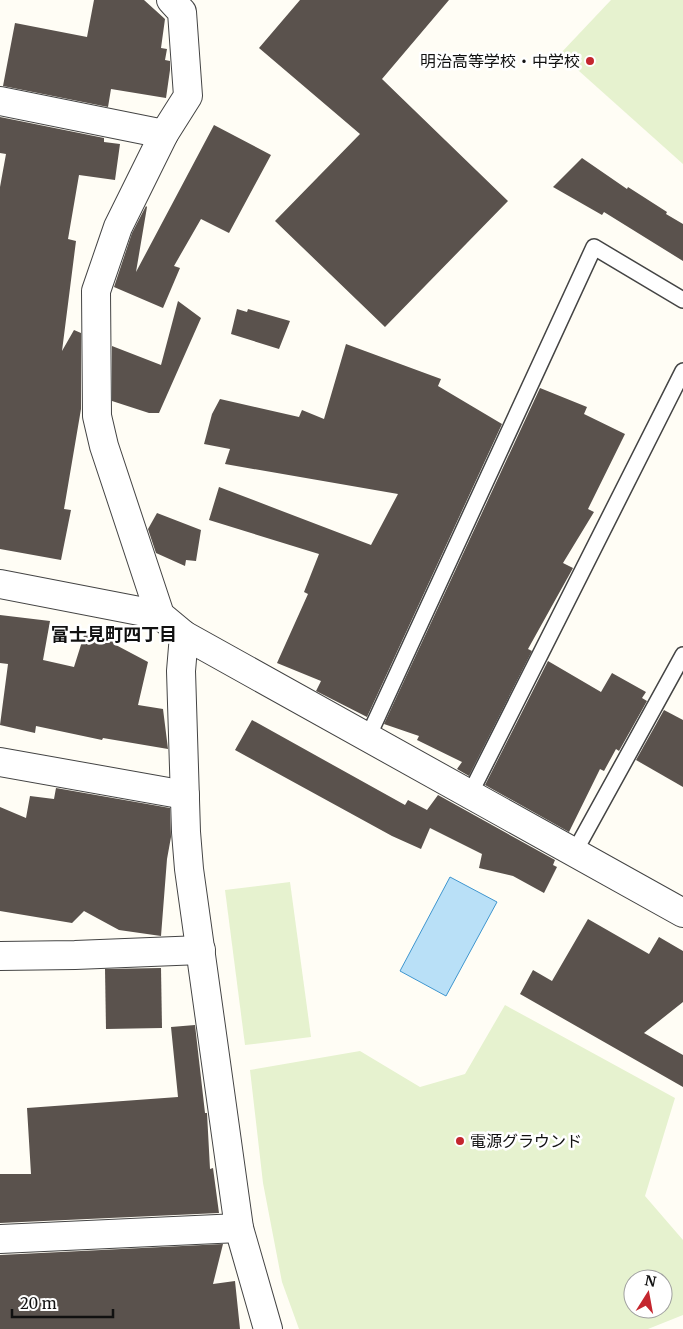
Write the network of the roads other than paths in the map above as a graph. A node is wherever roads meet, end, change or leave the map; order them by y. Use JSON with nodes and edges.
{"nodes":[{"id":1,"x":171,"y":0,"type":"edge"},
{"id":2,"x":0,"y":100,"type":"edge"},
{"id":3,"x":164,"y":134,"type":"junction"},
{"id":4,"x":683,"y":300,"type":"edge"},
{"id":5,"x":683,"y":371,"type":"edge"},
{"id":6,"x":0,"y":584,"type":"edge"},
{"id":7,"x":160,"y":615,"type":"junction"},
{"id":8,"x":184,"y":635,"type":"junction"},
{"id":9,"x":683,"y":655,"type":"edge"},
{"id":10,"x":368,"y":737,"type":"junction"},
{"id":11,"x":0,"y":762,"type":"edge"},
{"id":12,"x":470,"y":794,"type":"junction"},
{"id":13,"x":185,"y":796,"type":"junction"},
{"id":14,"x":574,"y":853,"type":"junction"},
{"id":15,"x":683,"y":913,"type":"edge"},
{"id":16,"x":201,"y":950,"type":"junction"},
{"id":17,"x":0,"y":956,"type":"edge"},
{"id":18,"x":239,"y":1228,"type":"junction"},
{"id":19,"x":0,"y":1239,"type":"edge"},
{"id":20,"x":268,"y":1329,"type":"edge"}],
"edges":[{"from":1,"to":3,"type":"street"},
{"from":2,"to":3,"type":"street"},
{"from":3,"to":7,"type":"street"},
{"from":4,"to":10,"type":"lane"},
{"from":5,"to":12,"type":"lane"},
{"from":6,"to":7,"type":"street"},
{"from":7,"to":8,"type":"street"},
{"from":8,"to":10,"type":"street"},
{"from":8,"to":13,"type":"street"},
{"from":9,"to":14,"type":"lane"},
{"from":10,"to":12,"type":"street"},
{"from":11,"to":13,"type":"street"},
{"from":12,"to":14,"type":"street"},
{"from":13,"to":16,"type":"street"},
{"from":14,"to":15,"type":"street"},
{"from":16,"to":17,"type":"street"},
{"from":16,"to":18,"type":"street"},
{"from":18,"to":19,"type":"street"},
{"from":18,"to":20,"type":"street"}]}
